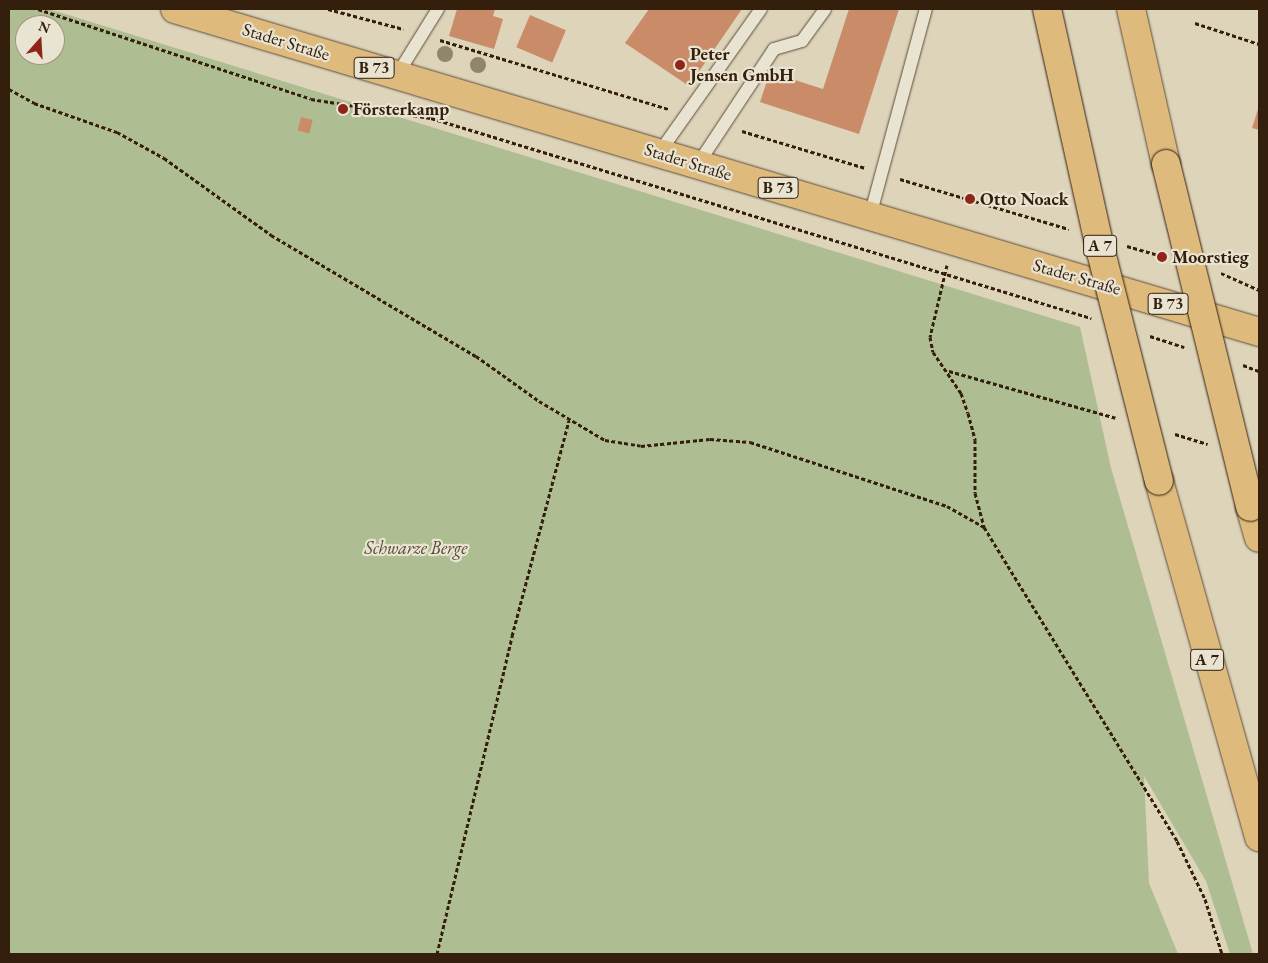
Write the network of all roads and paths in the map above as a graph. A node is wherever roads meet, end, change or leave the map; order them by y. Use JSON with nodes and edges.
{"nodes":[{"id":1,"x":38,"y":9,"type":"edge"},
{"id":2,"x":175,"y":9,"type":"edge"},
{"id":3,"x":328,"y":9,"type":"edge"},
{"id":4,"x":438,"y":9,"type":"edge"},
{"id":5,"x":761,"y":9,"type":"edge"},
{"id":6,"x":826,"y":9,"type":"edge"},
{"id":7,"x":926,"y":9,"type":"edge"},
{"id":8,"x":1047,"y":9,"type":"edge"},
{"id":9,"x":1131,"y":9,"type":"edge"},
{"id":10,"x":1194,"y":23,"type":"dead end"},
{"id":11,"x":422,"y":35,"type":"junction"},
{"id":12,"x":1259,"y":44,"type":"edge"},
{"id":13,"x":397,"y":75,"type":"junction"},
{"id":14,"x":9,"y":90,"type":"edge"},
{"id":15,"x":686,"y":114,"type":"junction"},
{"id":16,"x":723,"y":125,"type":"junction"},
{"id":17,"x":659,"y":153,"type":"junction"},
{"id":18,"x":698,"y":164,"type":"junction"},
{"id":19,"x":882,"y":173,"type":"junction"},
{"id":20,"x":870,"y":216,"type":"junction"},
{"id":21,"x":1077,"y":232,"type":"dead end"},
{"id":22,"x":955,"y":241,"type":"junction"},
{"id":23,"x":1124,"y":245,"type":"dead end"},
{"id":24,"x":1170,"y":258,"type":"dead end"},
{"id":25,"x":1216,"y":271,"type":"dead end"},
{"id":26,"x":944,"y":273,"type":"junction"},
{"id":27,"x":1259,"y":290,"type":"edge"},
{"id":28,"x":1100,"y":320,"type":"dead end"},
{"id":29,"x":1259,"y":332,"type":"edge"},
{"id":30,"x":1146,"y":335,"type":"dead end"},
{"id":31,"x":1194,"y":350,"type":"dead end"},
{"id":32,"x":1240,"y":365,"type":"dead end"},
{"id":33,"x":1259,"y":370,"type":"edge"},
{"id":34,"x":948,"y":371,"type":"junction"},
{"id":35,"x":569,"y":420,"type":"junction"},
{"id":36,"x":1122,"y":420,"type":"dead end"},
{"id":37,"x":1168,"y":432,"type":"dead end"},
{"id":38,"x":1214,"y":445,"type":"dead end"},
{"id":39,"x":984,"y":527,"type":"junction"},
{"id":40,"x":1259,"y":538,"type":"edge"},
{"id":41,"x":1259,"y":837,"type":"edge"},
{"id":42,"x":437,"y":954,"type":"edge"},
{"id":43,"x":1222,"y":954,"type":"edge"}],
"edges":[{"from":1,"to":26,"type":"path"},
{"from":2,"to":13,"type":"main road","name":"Stader Straße","number":"B 73"},
{"from":3,"to":11,"type":"path"},
{"from":4,"to":11,"type":"lane"},
{"from":5,"to":15,"type":"lane"},
{"from":6,"to":16,"type":"lane"},
{"from":7,"to":19,"type":"lane"},
{"from":8,"to":41,"type":"main road","number":"A 7","bridge":true},
{"from":9,"to":40,"type":"main road","bridge":true},
{"from":10,"to":12,"type":"path"},
{"from":11,"to":13,"type":"lane"},
{"from":11,"to":15,"type":"path"},
{"from":13,"to":17,"type":"main road","name":"Stader Straße","number":"B 73"},
{"from":14,"to":35,"type":"path"},
{"from":15,"to":17,"type":"lane"},
{"from":16,"to":18,"type":"lane"},
{"from":16,"to":19,"type":"path"},
{"from":17,"to":18,"type":"main road","name":"Stader Straße","number":"B 73"},
{"from":18,"to":20,"type":"main road","name":"Stader Straße","number":"B 73"},
{"from":19,"to":20,"type":"lane"},
{"from":19,"to":21,"type":"path"},
{"from":20,"to":22,"type":"main road","name":"Stader Straße","number":"B 73"},
{"from":22,"to":26,"type":"path"},
{"from":22,"to":29,"type":"main road","name":"Stader Straße","number":"B 73"},
{"from":23,"to":24,"type":"path"},
{"from":25,"to":27,"type":"path"},
{"from":26,"to":28,"type":"path"},
{"from":26,"to":34,"type":"path"},
{"from":30,"to":31,"type":"path"},
{"from":32,"to":33,"type":"path"},
{"from":34,"to":36,"type":"path"},
{"from":34,"to":39,"type":"path"},
{"from":35,"to":39,"type":"path"},
{"from":35,"to":42,"type":"path"},
{"from":37,"to":38,"type":"path"},
{"from":39,"to":43,"type":"path"}]}
